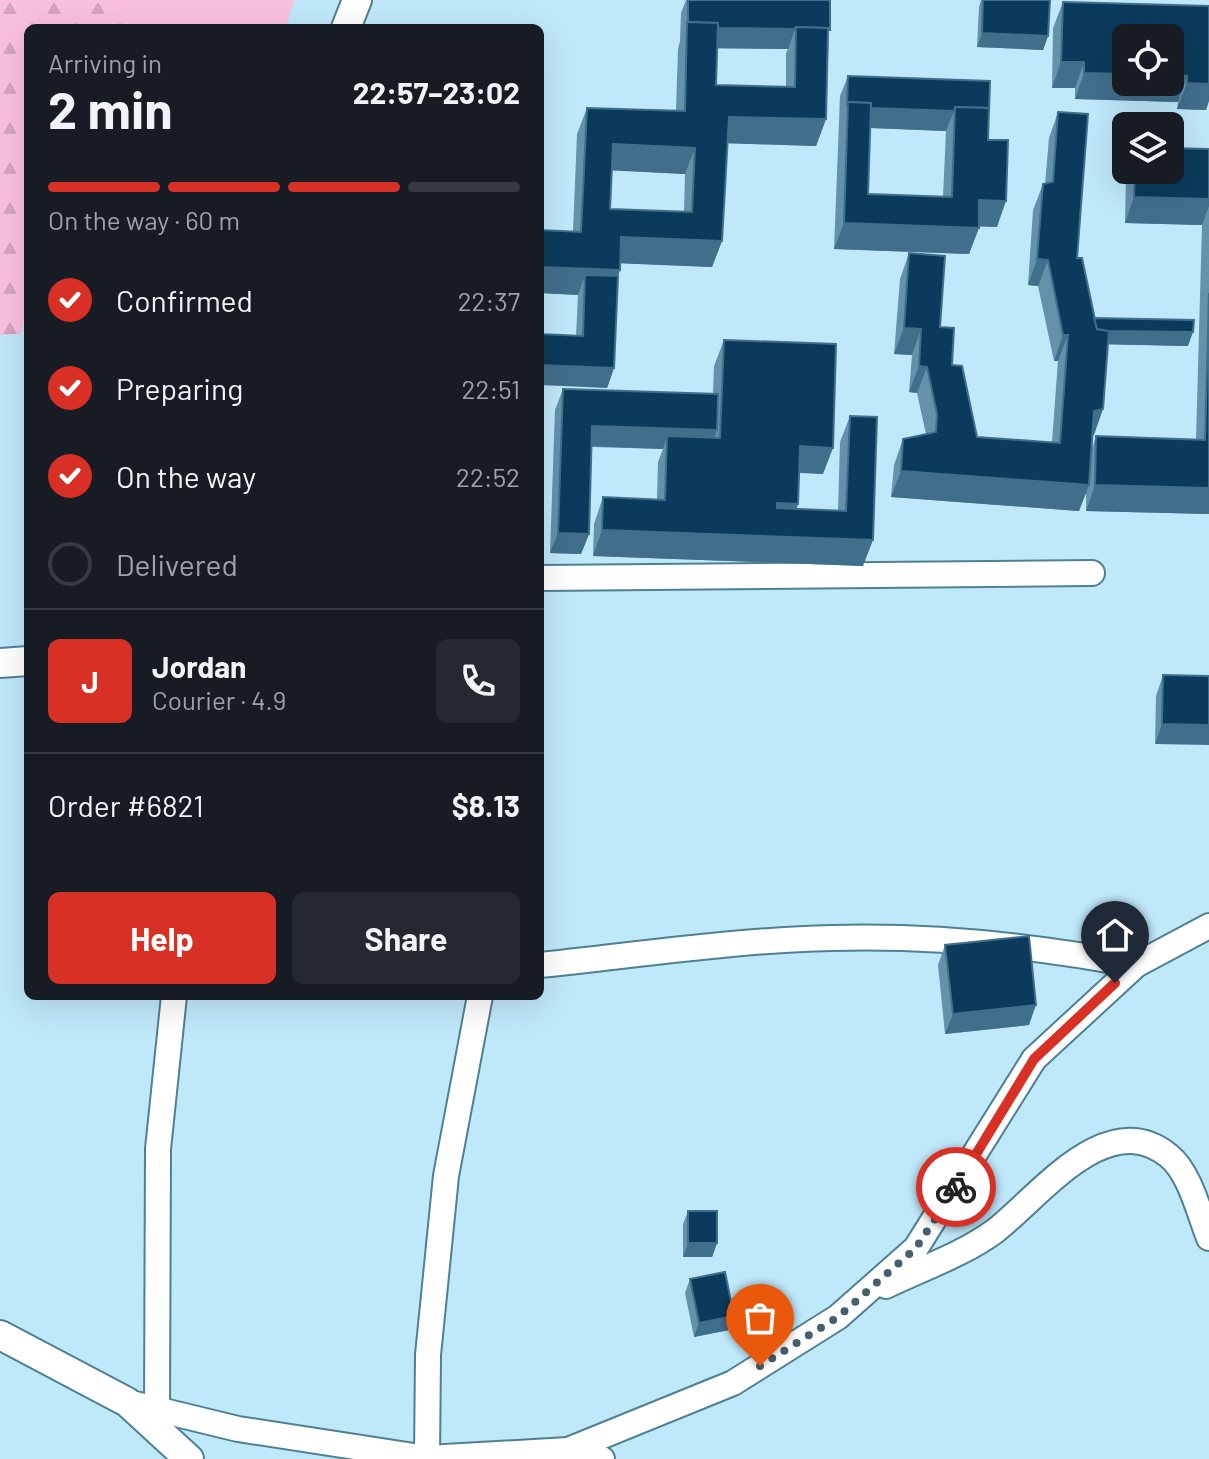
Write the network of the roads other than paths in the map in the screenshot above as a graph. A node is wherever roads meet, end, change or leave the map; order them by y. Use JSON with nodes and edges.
{"nodes":[{"id":1,"x":357,"y":0,"type":"edge"},
{"id":2,"x":348,"y":24,"type":"edge"},
{"id":3,"x":1092,"y":573,"type":"dead end"},
{"id":4,"x":544,"y":578,"type":"edge"},
{"id":5,"x":24,"y":661,"type":"edge"},
{"id":6,"x":0,"y":663,"type":"edge"},
{"id":7,"x":1209,"y":926,"type":"edge"},
{"id":8,"x":544,"y":965,"type":"edge"},
{"id":9,"x":1136,"y":965,"type":"junction"},
{"id":10,"x":174,"y":1000,"type":"edge"},
{"id":11,"x":479,"y":1000,"type":"edge"},
{"id":12,"x":1209,"y":1238,"type":"edge"},
{"id":13,"x":857,"y":1300,"type":"junction"},
{"id":14,"x":0,"y":1335,"type":"edge"},
{"id":15,"x":127,"y":1402,"type":"junction"},
{"id":16,"x":157,"y":1409,"type":"junction"},
{"id":17,"x":568,"y":1450,"type":"junction"},
{"id":18,"x":427,"y":1458,"type":"edge"},
{"id":19,"x":189,"y":1459,"type":"edge"},
{"id":20,"x":602,"y":1459,"type":"edge"}],
"edges":[{"from":1,"to":2,"type":"street"},
{"from":3,"to":4,"type":"street"},
{"from":5,"to":6,"type":"street"},
{"from":7,"to":9,"type":"street"},
{"from":8,"to":9,"type":"street"},
{"from":9,"to":13,"type":"street"},
{"from":10,"to":16,"type":"street"},
{"from":11,"to":18,"type":"street"},
{"from":12,"to":13,"type":"street"},
{"from":13,"to":17,"type":"street"},
{"from":14,"to":15,"type":"street"},
{"from":15,"to":16,"type":"street"},
{"from":15,"to":19,"type":"street"},
{"from":16,"to":18,"type":"street"},
{"from":17,"to":18,"type":"street"},
{"from":17,"to":20,"type":"street"}]}
